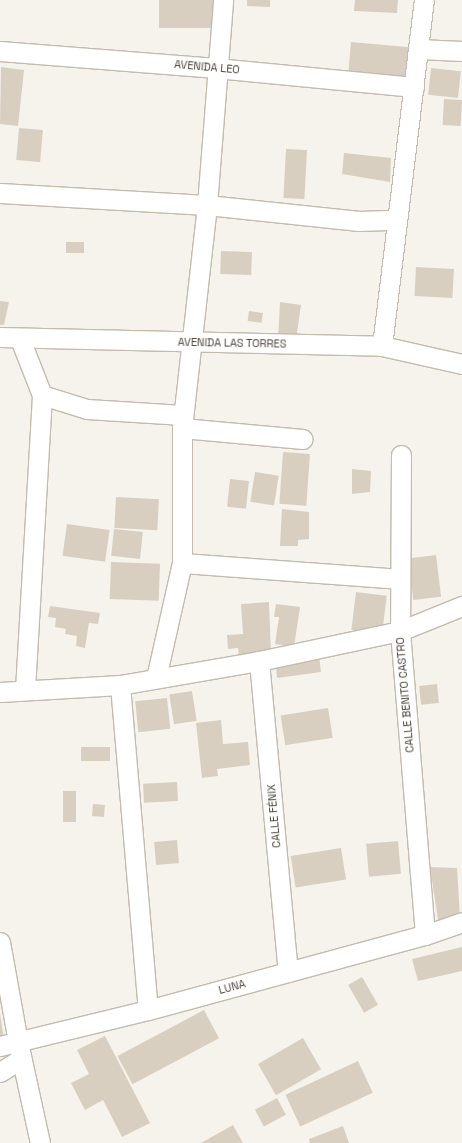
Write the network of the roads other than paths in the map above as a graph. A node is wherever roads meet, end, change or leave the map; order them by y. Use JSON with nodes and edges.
{"nodes":[{"id":1,"x":224,"y":0,"type":"edge"},
{"id":2,"x":424,"y":0,"type":"edge"},
{"id":3,"x":418,"y":49,"type":"junction"},
{"id":4,"x":0,"y":51,"type":"edge"},
{"id":5,"x":462,"y":51,"type":"edge"},
{"id":6,"x":216,"y":68,"type":"junction"},
{"id":7,"x":414,"y":87,"type":"junction"},
{"id":8,"x":0,"y":193,"type":"edge"},
{"id":9,"x":207,"y":205,"type":"junction"},
{"id":10,"x":396,"y":220,"type":"junction"},
{"id":11,"x":0,"y":337,"type":"edge"},
{"id":12,"x":20,"y":339,"type":"junction"},
{"id":13,"x":193,"y":342,"type":"junction"},
{"id":14,"x":382,"y":346,"type":"junction"},
{"id":15,"x":462,"y":364,"type":"edge"},
{"id":16,"x":42,"y":395,"type":"junction"},
{"id":17,"x":182,"y":421,"type":"junction"},
{"id":18,"x":303,"y":439,"type":"dead end"},
{"id":19,"x":401,"y":455,"type":"dead end"},
{"id":20,"x":182,"y":563,"type":"junction"},
{"id":21,"x":398,"y":579,"type":"junction"},
{"id":22,"x":462,"y":606,"type":"edge"},
{"id":23,"x":400,"y":631,"type":"junction"},
{"id":24,"x":259,"y":661,"type":"junction"},
{"id":25,"x":156,"y":678,"type":"junction"},
{"id":26,"x":120,"y":685,"type":"junction"},
{"id":27,"x":25,"y":690,"type":"junction"},
{"id":28,"x":0,"y":692,"type":"edge"},
{"id":29,"x":462,"y":922,"type":"edge"},
{"id":30,"x":425,"y":936,"type":"junction"},
{"id":31,"x":0,"y":942,"type":"edge"},
{"id":32,"x":288,"y":972,"type":"junction"},
{"id":33,"x":148,"y":1010,"type":"junction"},
{"id":34,"x":13,"y":1049,"type":"edge"},
{"id":35,"x":0,"y":1072,"type":"edge"},
{"id":36,"x":40,"y":1143,"type":"edge"}],
"edges":[{"from":1,"to":6,"type":"street"},
{"from":2,"to":3,"type":"street"},
{"from":3,"to":5,"type":"street"},
{"from":3,"to":7,"type":"street"},
{"from":4,"to":6,"type":"street","name":"AVENIDA LEO"},
{"from":6,"to":7,"type":"street","name":"AVENIDA LEO"},
{"from":6,"to":9,"type":"street"},
{"from":7,"to":10,"type":"street"},
{"from":8,"to":9,"type":"street"},
{"from":9,"to":10,"type":"street"},
{"from":9,"to":13,"type":"street"},
{"from":10,"to":14,"type":"street"},
{"from":11,"to":12,"type":"street","name":"AVENIDA LAS TORRES"},
{"from":12,"to":13,"type":"street","name":"AVENIDA LAS TORRES"},
{"from":12,"to":16,"type":"street"},
{"from":13,"to":14,"type":"street","name":"AVENIDA LAS TORRES"},
{"from":13,"to":17,"type":"street"},
{"from":14,"to":15,"type":"street","name":"AVENIDA LAS TORRES"},
{"from":16,"to":17,"type":"street"},
{"from":16,"to":27,"type":"street"},
{"from":17,"to":18,"type":"street"},
{"from":17,"to":20,"type":"street"},
{"from":19,"to":21,"type":"street","name":"CALLE BENITO CASTRO"},
{"from":20,"to":21,"type":"street"},
{"from":20,"to":25,"type":"street"},
{"from":21,"to":23,"type":"street","name":"CALLE BENITO CASTRO"},
{"from":22,"to":23,"type":"street"},
{"from":23,"to":24,"type":"street"},
{"from":23,"to":30,"type":"street","name":"CALLE BENITO CASTRO"},
{"from":24,"to":25,"type":"street"},
{"from":24,"to":32,"type":"street","name":"CALLE FÉNIX"},
{"from":25,"to":26,"type":"street"},
{"from":26,"to":27,"type":"street"},
{"from":26,"to":33,"type":"street"},
{"from":27,"to":28,"type":"street"},
{"from":29,"to":30,"type":"street","name":"LUNA"},
{"from":30,"to":32,"type":"street","name":"LUNA"},
{"from":31,"to":34,"type":"street"},
{"from":32,"to":33,"type":"street","name":"LUNA"},
{"from":33,"to":34,"type":"street","name":"LUNA"},
{"from":34,"to":35,"type":"street","name":"LUNA"},
{"from":34,"to":36,"type":"street"}]}
